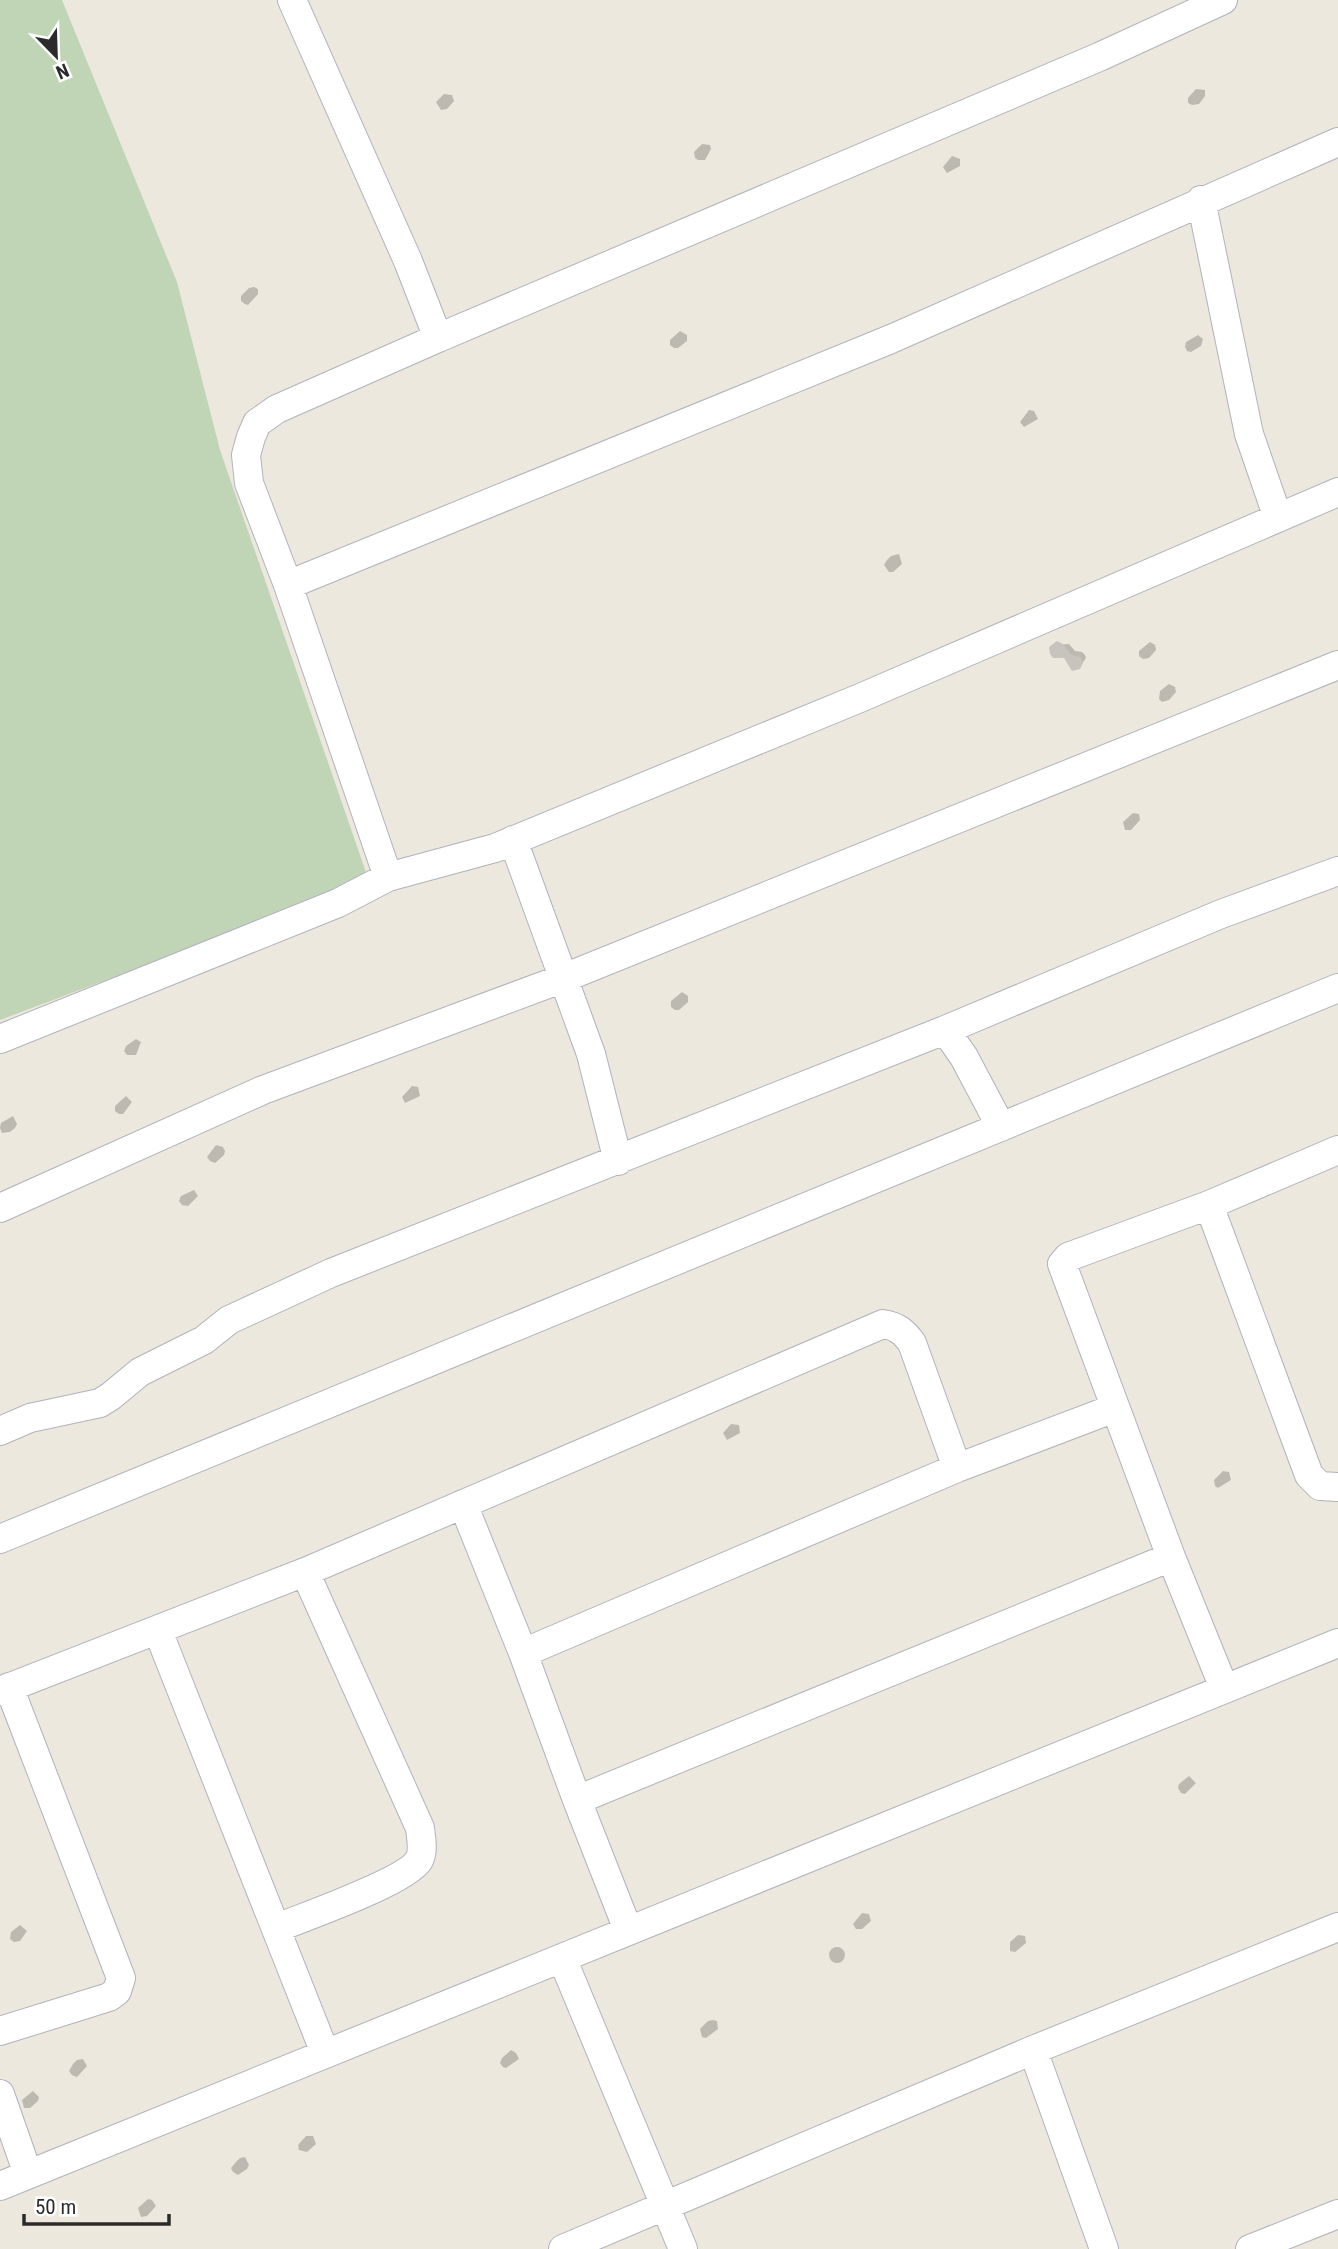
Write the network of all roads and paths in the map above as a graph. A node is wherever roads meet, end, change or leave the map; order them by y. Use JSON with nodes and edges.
{"nodes":[{"id":1,"x":292,"y":0,"type":"edge"},
{"id":2,"x":1223,"y":0,"type":"edge"},
{"id":3,"x":1338,"y":142,"type":"edge"},
{"id":4,"x":1201,"y":200,"type":"junction"},
{"id":5,"x":438,"y":338,"type":"junction"},
{"id":6,"x":1338,"y":492,"type":"edge"},
{"id":7,"x":1278,"y":518,"type":"junction"},
{"id":8,"x":288,"y":585,"type":"junction"},
{"id":9,"x":1338,"y":665,"type":"edge"},
{"id":10,"x":513,"y":840,"type":"junction"},
{"id":11,"x":1338,"y":872,"type":"edge"},
{"id":12,"x":388,"y":877,"type":"junction"},
{"id":13,"x":564,"y":978,"type":"junction"},
{"id":14,"x":1338,"y":988,"type":"edge"},
{"id":15,"x":945,"y":1030,"type":"junction"},
{"id":16,"x":0,"y":1039,"type":"edge"},
{"id":17,"x":1001,"y":1127,"type":"junction"},
{"id":18,"x":1338,"y":1150,"type":"edge"},
{"id":19,"x":618,"y":1161,"type":"junction"},
{"id":20,"x":1209,"y":1205,"type":"junction"},
{"id":21,"x":0,"y":1208,"type":"edge"},
{"id":22,"x":1115,"y":1408,"type":"junction"},
{"id":23,"x":0,"y":1431,"type":"edge"},
{"id":24,"x":957,"y":1468,"type":"junction"},
{"id":25,"x":1338,"y":1487,"type":"edge"},
{"id":26,"x":463,"y":1504,"type":"junction"},
{"id":27,"x":0,"y":1539,"type":"edge"},
{"id":28,"x":1171,"y":1557,"type":"junction"},
{"id":29,"x":305,"y":1572,"type":"junction"},
{"id":30,"x":158,"y":1630,"type":"junction"},
{"id":31,"x":1338,"y":1643,"type":"edge"},
{"id":32,"x":523,"y":1653,"type":"junction"},
{"id":33,"x":1224,"y":1688,"type":"junction"},
{"id":34,"x":4,"y":1689,"type":"edge"},
{"id":35,"x":577,"y":1800,"type":"junction"},
{"id":36,"x":1338,"y":1927,"type":"edge"},
{"id":37,"x":277,"y":1928,"type":"junction"},
{"id":38,"x":628,"y":1930,"type":"junction"},
{"id":39,"x":562,"y":1958,"type":"junction"},
{"id":40,"x":0,"y":2031,"type":"edge"},
{"id":41,"x":1033,"y":2050,"type":"junction"},
{"id":42,"x":325,"y":2053,"type":"junction"},
{"id":43,"x":0,"y":2094,"type":"edge"},
{"id":44,"x":28,"y":2174,"type":"junction"},
{"id":45,"x":0,"y":2186,"type":"edge"},
{"id":46,"x":666,"y":2207,"type":"junction"},
{"id":47,"x":1338,"y":2214,"type":"edge"},
{"id":48,"x":564,"y":2249,"type":"edge"},
{"id":49,"x":683,"y":2249,"type":"edge"},
{"id":50,"x":1104,"y":2249,"type":"edge"},
{"id":51,"x":1250,"y":2249,"type":"edge"}],
"edges":[{"from":1,"to":5,"type":"street"},
{"from":2,"to":5,"type":"street"},
{"from":3,"to":4,"type":"street"},
{"from":4,"to":7,"type":"street"},
{"from":4,"to":8,"type":"street"},
{"from":5,"to":8,"type":"street"},
{"from":6,"to":7,"type":"street"},
{"from":7,"to":10,"type":"street"},
{"from":8,"to":12,"type":"street"},
{"from":9,"to":13,"type":"street"},
{"from":10,"to":12,"type":"street"},
{"from":10,"to":13,"type":"street"},
{"from":11,"to":15,"type":"street"},
{"from":12,"to":16,"type":"street"},
{"from":13,"to":19,"type":"street"},
{"from":13,"to":21,"type":"street"},
{"from":14,"to":17,"type":"street"},
{"from":15,"to":17,"type":"street"},
{"from":15,"to":19,"type":"street"},
{"from":17,"to":27,"type":"street"},
{"from":18,"to":20,"type":"street"},
{"from":19,"to":23,"type":"street"},
{"from":20,"to":22,"type":"street"},
{"from":20,"to":25,"type":"street"},
{"from":22,"to":24,"type":"street"},
{"from":22,"to":28,"type":"street"},
{"from":24,"to":26,"type":"street"},
{"from":24,"to":32,"type":"street"},
{"from":26,"to":29,"type":"street"},
{"from":26,"to":32,"type":"street"},
{"from":28,"to":33,"type":"street"},
{"from":28,"to":35,"type":"street"},
{"from":29,"to":30,"type":"street"},
{"from":29,"to":37,"type":"street"},
{"from":30,"to":34,"type":"street"},
{"from":30,"to":37,"type":"street"},
{"from":31,"to":33,"type":"street"},
{"from":32,"to":35,"type":"street"},
{"from":33,"to":38,"type":"street"},
{"from":34,"to":40,"type":"street"},
{"from":35,"to":38,"type":"street"},
{"from":36,"to":41,"type":"street"},
{"from":37,"to":42,"type":"street"},
{"from":38,"to":39,"type":"street"},
{"from":39,"to":42,"type":"street"},
{"from":39,"to":46,"type":"street"},
{"from":41,"to":46,"type":"street"},
{"from":41,"to":50,"type":"street"},
{"from":42,"to":44,"type":"street"},
{"from":43,"to":44,"type":"street"},
{"from":44,"to":45,"type":"street"},
{"from":46,"to":48,"type":"street"},
{"from":46,"to":49,"type":"street"},
{"from":47,"to":51,"type":"street"}]}
